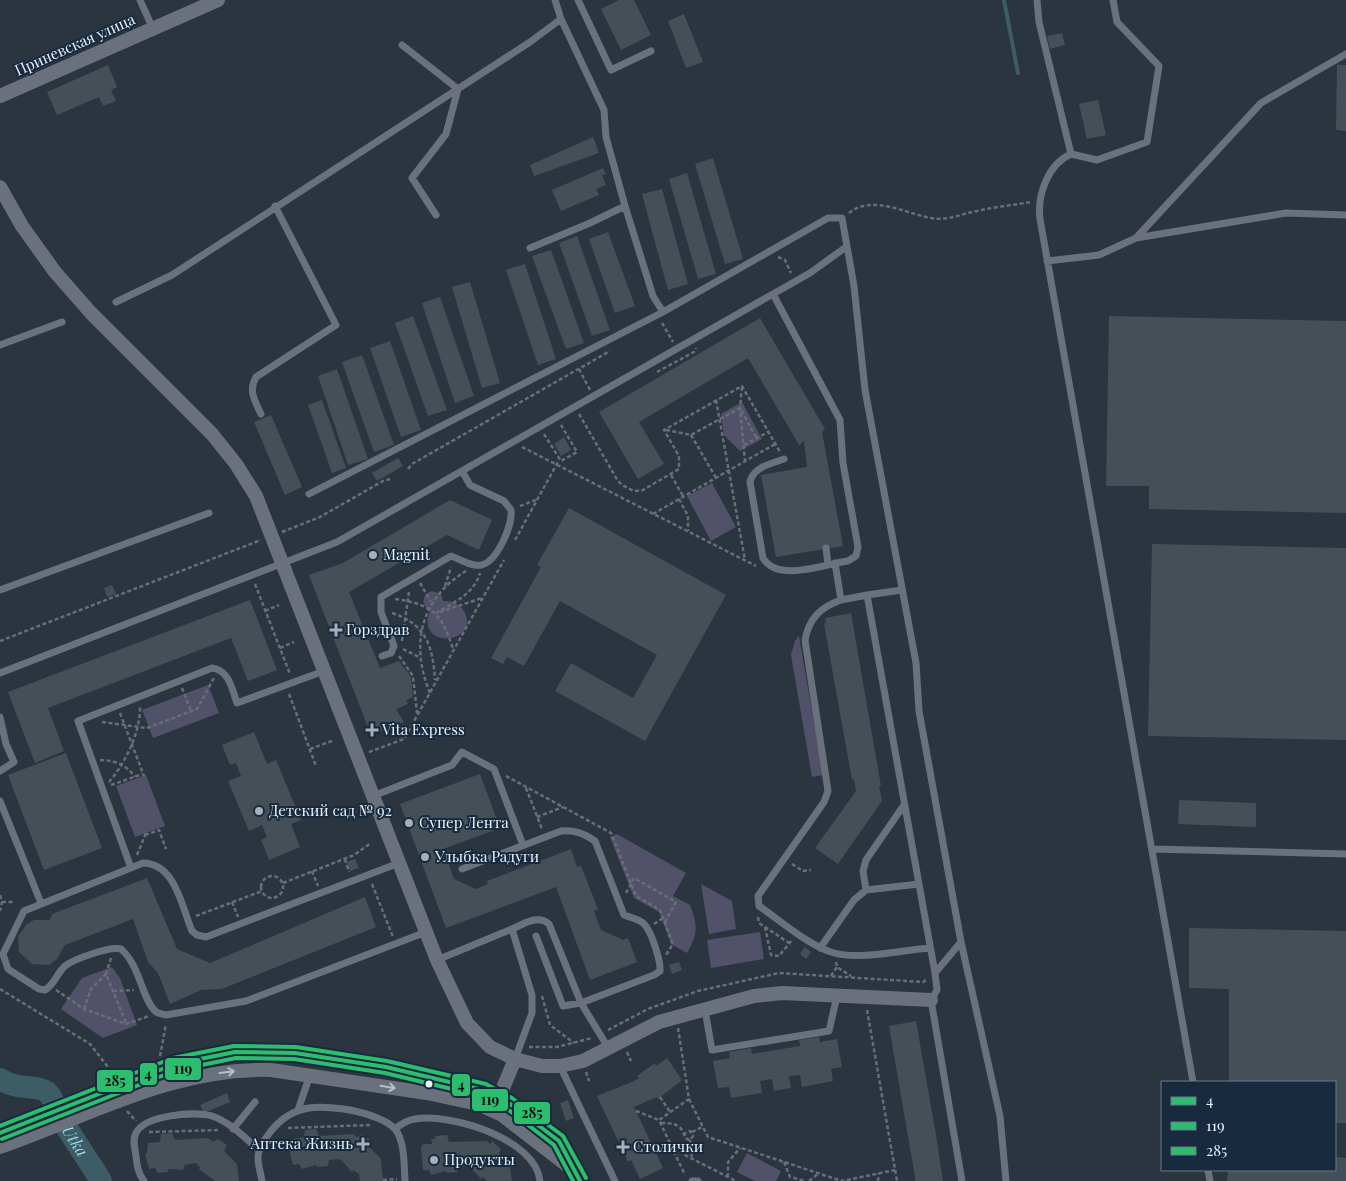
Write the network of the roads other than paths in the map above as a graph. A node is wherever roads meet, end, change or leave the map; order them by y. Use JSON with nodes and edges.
{"nodes":[{"id":1,"x":140,"y":0,"type":"edge"},
{"id":2,"x":218,"y":0,"type":"edge"},
{"id":3,"x":555,"y":0,"type":"edge"},
{"id":4,"x":578,"y":0,"type":"edge"},
{"id":5,"x":1037,"y":0,"type":"edge"},
{"id":6,"x":1113,"y":0,"type":"edge"},
{"id":7,"x":561,"y":19,"type":"junction"},
{"id":8,"x":153,"y":29,"type":"junction"},
{"id":9,"x":402,"y":45,"type":"dead end"},
{"id":10,"x":650,"y":51,"type":"dead end"},
{"id":11,"x":1346,"y":54,"type":"edge"},
{"id":12,"x":458,"y":89,"type":"junction"},
{"id":13,"x":0,"y":96,"type":"edge"},
{"id":14,"x":1071,"y":154,"type":"junction"},
{"id":15,"x":0,"y":187,"type":"edge"},
{"id":16,"x":275,"y":206,"type":"junction"},
{"id":17,"x":625,"y":206,"type":"junction"},
{"id":18,"x":436,"y":215,"type":"dead end"},
{"id":19,"x":1346,"y":215,"type":"edge"},
{"id":20,"x":1136,"y":238,"type":"junction"},
{"id":21,"x":846,"y":247,"type":"junction"},
{"id":22,"x":530,"y":248,"type":"dead end"},
{"id":23,"x":1047,"y":261,"type":"junction"},
{"id":24,"x":773,"y":294,"type":"junction"},
{"id":25,"x":116,"y":302,"type":"dead end"},
{"id":26,"x":663,"y":312,"type":"junction"},
{"id":27,"x":62,"y":322,"type":"dead end"},
{"id":28,"x":0,"y":345,"type":"edge"},
{"id":29,"x":262,"y":414,"type":"dead end"},
{"id":30,"x":784,"y":459,"type":"road end"},
{"id":31,"x":462,"y":471,"type":"junction"},
{"id":32,"x":309,"y":494,"type":"dead end"},
{"id":33,"x":209,"y":513,"type":"dead end"},
{"id":34,"x":826,"y":548,"type":"dead end"},
{"id":35,"x":832,"y":563,"type":"junction"},
{"id":36,"x":283,"y":564,"type":"junction"},
{"id":37,"x":0,"y":590,"type":"edge"},
{"id":38,"x":902,"y":590,"type":"junction"},
{"id":39,"x":867,"y":595,"type":"junction"},
{"id":40,"x":841,"y":600,"type":"junction"},
{"id":41,"x":382,"y":656,"type":"dead end"},
{"id":42,"x":324,"y":671,"type":"junction"},
{"id":43,"x":0,"y":673,"type":"edge"},
{"id":44,"x":0,"y":718,"type":"edge"},
{"id":45,"x":0,"y":771,"type":"edge"},
{"id":46,"x":372,"y":796,"type":"junction"},
{"id":47,"x":0,"y":801,"type":"edge"},
{"id":48,"x":904,"y":805,"type":"junction"},
{"id":49,"x":523,"y":845,"type":"junction"},
{"id":50,"x":1152,"y":849,"type":"junction"},
{"id":51,"x":1346,"y":854,"type":"edge"},
{"id":52,"x":399,"y":864,"type":"junction"},
{"id":53,"x":131,"y":868,"type":"junction"},
{"id":54,"x":462,"y":868,"type":"dead end"},
{"id":55,"x":919,"y":884,"type":"junction"},
{"id":56,"x":866,"y":890,"type":"junction"},
{"id":57,"x":41,"y":903,"type":"junction"},
{"id":58,"x":512,"y":929,"type":"junction"},
{"id":59,"x":426,"y":932,"type":"junction"},
{"id":60,"x":536,"y":936,"type":"dead end"},
{"id":61,"x":960,"y":942,"type":"junction"},
{"id":62,"x":820,"y":948,"type":"junction"},
{"id":63,"x":930,"y":948,"type":"junction"},
{"id":64,"x":437,"y":960,"type":"junction"},
{"id":65,"x":934,"y":973,"type":"junction"},
{"id":66,"x":837,"y":996,"type":"junction"},
{"id":67,"x":931,"y":1000,"type":"junction"},
{"id":68,"x":582,"y":1003,"type":"junction"},
{"id":69,"x":705,"y":1010,"type":"junction"},
{"id":70,"x":609,"y":1049,"type":"junction"},
{"id":71,"x":515,"y":1059,"type":"junction"},
{"id":72,"x":560,"y":1066,"type":"junction"},
{"id":73,"x":310,"y":1076,"type":"junction"},
{"id":74,"x":1193,"y":1081,"type":"edge"},
{"id":75,"x":255,"y":1102,"type":"dead end"},
{"id":76,"x":94,"y":1103,"type":"junction"},
{"id":77,"x":496,"y":1104,"type":"junction"},
{"id":78,"x":298,"y":1110,"type":"junction"},
{"id":79,"x":233,"y":1129,"type":"junction"},
{"id":80,"x":395,"y":1129,"type":"junction"},
{"id":81,"x":0,"y":1133,"type":"edge"},
{"id":82,"x":0,"y":1147,"type":"edge"},
{"id":83,"x":260,"y":1150,"type":"junction"},
{"id":84,"x":405,"y":1179,"type":"edge"},
{"id":85,"x":144,"y":1181,"type":"edge"},
{"id":86,"x":262,"y":1181,"type":"edge"},
{"id":87,"x":540,"y":1181,"type":"edge"},
{"id":88,"x":580,"y":1181,"type":"edge"},
{"id":89,"x":615,"y":1181,"type":"edge"},
{"id":90,"x":692,"y":1181,"type":"edge"},
{"id":91,"x":698,"y":1181,"type":"edge"},
{"id":92,"x":962,"y":1181,"type":"edge"},
{"id":93,"x":1006,"y":1181,"type":"edge"}],
"edges":[{"from":1,"to":8,"type":"lane"},
{"from":2,"to":8,"type":"street","name":"Приневская улица"},
{"from":3,"to":7,"type":"lane"},
{"from":4,"to":10,"type":"lane"},
{"from":5,"to":14,"type":"lane"},
{"from":6,"to":14,"type":"lane"},
{"from":7,"to":12,"type":"lane"},
{"from":7,"to":17,"type":"lane"},
{"from":8,"to":13,"type":"street","name":"Приневская улица"},
{"from":9,"to":12,"type":"lane"},
{"from":11,"to":20,"type":"lane"},
{"from":12,"to":16,"type":"lane"},
{"from":12,"to":18,"type":"lane"},
{"from":14,"to":23,"type":"lane"},
{"from":15,"to":36,"type":"street"},
{"from":16,"to":25,"type":"lane"},
{"from":16,"to":29,"type":"lane"},
{"from":17,"to":22,"type":"lane"},
{"from":17,"to":26,"type":"lane"},
{"from":19,"to":20,"type":"lane"},
{"from":20,"to":23,"type":"lane"},
{"from":21,"to":24,"type":"lane"},
{"from":21,"to":26,"type":"lane"},
{"from":21,"to":38,"type":"lane"},
{"from":23,"to":50,"type":"lane"},
{"from":24,"to":31,"type":"lane"},
{"from":24,"to":35,"type":"lane"},
{"from":26,"to":32,"type":"lane"},
{"from":27,"to":28,"type":"lane"},
{"from":30,"to":35,"type":"lane"},
{"from":31,"to":36,"type":"lane"},
{"from":31,"to":41,"type":"lane"},
{"from":33,"to":37,"type":"lane"},
{"from":34,"to":35,"type":"lane"},
{"from":35,"to":40,"type":"lane"},
{"from":36,"to":42,"type":"street"},
{"from":36,"to":43,"type":"lane"},
{"from":38,"to":39,"type":"lane"},
{"from":38,"to":61,"type":"lane"},
{"from":39,"to":40,"type":"lane"},
{"from":39,"to":48,"type":"lane"},
{"from":40,"to":62,"type":"lane"},
{"from":42,"to":46,"type":"street"},
{"from":42,"to":53,"type":"lane"},
{"from":44,"to":45,"type":"lane"},
{"from":46,"to":49,"type":"lane"},
{"from":46,"to":52,"type":"street"},
{"from":47,"to":57,"type":"lane"},
{"from":48,"to":55,"type":"lane"},
{"from":48,"to":56,"type":"lane"},
{"from":49,"to":54,"type":"lane"},
{"from":49,"to":68,"type":"lane"},
{"from":50,"to":51,"type":"lane"},
{"from":50,"to":74,"type":"lane"},
{"from":52,"to":53,"type":"lane"},
{"from":52,"to":59,"type":"street"},
{"from":53,"to":57,"type":"lane"},
{"from":55,"to":56,"type":"lane"},
{"from":55,"to":63,"type":"lane"},
{"from":56,"to":62,"type":"lane"},
{"from":57,"to":59,"type":"lane"},
{"from":58,"to":64,"type":"lane"},
{"from":58,"to":68,"type":"lane"},
{"from":58,"to":71,"type":"lane"},
{"from":59,"to":64,"type":"street"},
{"from":60,"to":68,"type":"lane"},
{"from":61,"to":65,"type":"lane"},
{"from":61,"to":93,"type":"lane"},
{"from":62,"to":63,"type":"lane"},
{"from":63,"to":65,"type":"lane"},
{"from":64,"to":71,"type":"street"},
{"from":65,"to":67,"type":"lane"},
{"from":66,"to":67,"type":"street"},
{"from":66,"to":69,"type":"street"},
{"from":66,"to":69,"type":"lane"},
{"from":67,"to":92,"type":"lane"},
{"from":68,"to":70,"type":"lane"},
{"from":69,"to":70,"type":"street"},
{"from":70,"to":72,"type":"street"},
{"from":71,"to":72,"type":"street"},
{"from":71,"to":77,"type":"street"},
{"from":72,"to":89,"type":"lane"},
{"from":76,"to":73,"type":"street","one_way":true},
{"from":73,"to":77,"type":"street","one_way":true},
{"from":73,"to":78,"type":"lane"},
{"from":75,"to":79,"type":"lane"},
{"from":76,"to":77,"type":"street"},
{"from":76,"to":81,"type":"street"},
{"from":76,"to":82,"type":"street"},
{"from":77,"to":88,"type":"street"},
{"from":78,"to":80,"type":"lane"},
{"from":78,"to":83,"type":"lane"},
{"from":79,"to":83,"type":"lane"},
{"from":79,"to":85,"type":"lane"},
{"from":80,"to":84,"type":"lane"},
{"from":80,"to":87,"type":"lane"},
{"from":83,"to":86,"type":"lane"},
{"from":90,"to":91,"type":"lane"}]}
